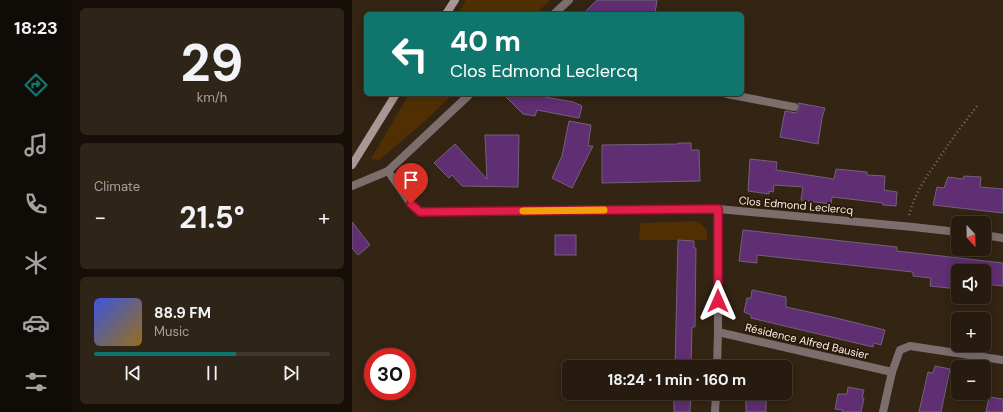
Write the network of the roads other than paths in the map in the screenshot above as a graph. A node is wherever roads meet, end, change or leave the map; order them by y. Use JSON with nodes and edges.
{"nodes":[{"id":1,"x":455,"y":0,"type":"edge"},
{"id":2,"x":569,"y":0,"type":"edge"},
{"id":3,"x":447,"y":12,"type":"edge"},
{"id":4,"x":556,"y":12,"type":"edge"},
{"id":5,"x":395,"y":96,"type":"edge"},
{"id":6,"x":468,"y":96,"type":"edge"},
{"id":7,"x":737,"y":96,"type":"edge"},
{"id":8,"x":794,"y":107,"type":"dead end"},
{"id":9,"x":352,"y":165,"type":"edge"},
{"id":10,"x":388,"y":171,"type":"junction"},
{"id":11,"x":352,"y":186,"type":"edge"},
{"id":12,"x":718,"y":209,"type":"junction"},
{"id":13,"x":951,"y":231,"type":"edge"},
{"id":14,"x":991,"y":237,"type":"edge"},
{"id":15,"x":1003,"y":238,"type":"edge"},
{"id":16,"x":718,"y":332,"type":"junction"},
{"id":17,"x":716,"y":360,"type":"edge"},
{"id":18,"x":1003,"y":360,"type":"edge"},
{"id":19,"x":892,"y":372,"type":"junction"},
{"id":20,"x":716,"y":400,"type":"edge"},
{"id":21,"x":715,"y":412,"type":"edge"},
{"id":22,"x":883,"y":412,"type":"edge"}],
"edges":[{"from":1,"to":3,"type":"street"},
{"from":2,"to":4,"type":"street"},
{"from":5,"to":9,"type":"street"},
{"from":6,"to":10,"type":"street"},
{"from":7,"to":8,"type":"street"},
{"from":10,"to":11,"type":"street"},
{"from":10,"to":12,"type":"street","name":"Clos Edmond Leclercq"},
{"from":12,"to":13,"type":"street","name":"Clos Edmond Leclercq"},
{"from":12,"to":16,"type":"street"},
{"from":14,"to":15,"type":"street"},
{"from":16,"to":17,"type":"street"},
{"from":16,"to":19,"type":"street","name":"Résidence Alfred Bausier"},
{"from":18,"to":19,"type":"street"},
{"from":19,"to":22,"type":"street"},
{"from":20,"to":21,"type":"street"}]}
